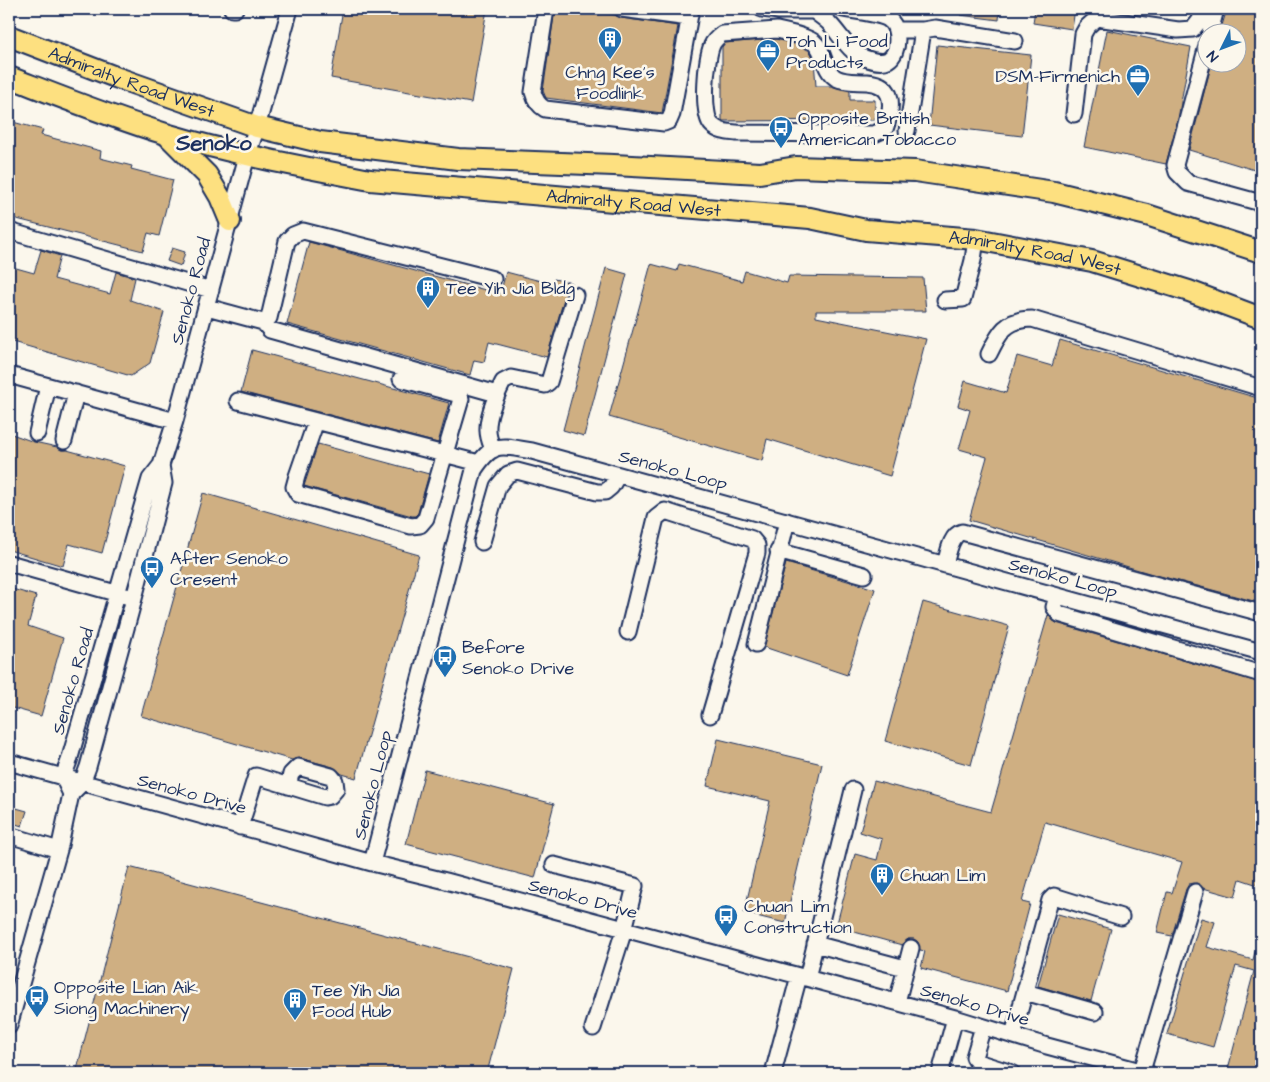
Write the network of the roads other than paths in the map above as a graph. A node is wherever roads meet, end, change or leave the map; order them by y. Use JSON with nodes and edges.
{"nodes":[{"id":1,"x":290,"y":9,"type":"edge"},
{"id":2,"x":546,"y":9,"type":"edge"},
{"id":3,"x":622,"y":9,"type":"edge"},
{"id":4,"x":762,"y":9,"type":"edge"},
{"id":5,"x":814,"y":9,"type":"edge"},
{"id":6,"x":843,"y":9,"type":"edge"},
{"id":7,"x":1203,"y":9,"type":"edge"},
{"id":8,"x":1216,"y":9,"type":"edge"},
{"id":9,"x":778,"y":11,"type":"junction"},
{"id":10,"x":690,"y":13,"type":"edge"},
{"id":11,"x":1213,"y":22,"type":"edge"},
{"id":12,"x":777,"y":30,"type":"junction"},
{"id":13,"x":897,"y":30,"type":"junction"},
{"id":14,"x":923,"y":30,"type":"junction"},
{"id":15,"x":9,"y":36,"type":"edge"},
{"id":16,"x":1015,"y":40,"type":"dead end"},
{"id":17,"x":1200,"y":72,"type":"edge"},
{"id":18,"x":9,"y":77,"type":"edge"},
{"id":19,"x":1074,"y":114,"type":"dead end"},
{"id":20,"x":257,"y":127,"type":"junction"},
{"id":21,"x":907,"y":131,"type":"dead end"},
{"id":22,"x":166,"y":134,"type":"junction"},
{"id":23,"x":247,"y":156,"type":"junction"},
{"id":24,"x":1261,"y":203,"type":"edge"},
{"id":25,"x":230,"y":221,"type":"junction"},
{"id":26,"x":9,"y":231,"type":"edge"},
{"id":27,"x":976,"y":239,"type":"junction"},
{"id":28,"x":1261,"y":252,"type":"edge"},
{"id":29,"x":493,"y":279,"type":"dead end"},
{"id":30,"x":211,"y":290,"type":"junction"},
{"id":31,"x":575,"y":295,"type":"dead end"},
{"id":32,"x":945,"y":300,"type":"dead end"},
{"id":33,"x":207,"y":307,"type":"junction"},
{"id":34,"x":1261,"y":318,"type":"edge"},
{"id":35,"x":263,"y":322,"type":"junction"},
{"id":36,"x":989,"y":354,"type":"dead end"},
{"id":37,"x":9,"y":375,"type":"edge"},
{"id":38,"x":401,"y":379,"type":"dead end"},
{"id":39,"x":48,"y":386,"type":"junction"},
{"id":40,"x":1261,"y":388,"type":"edge"},
{"id":41,"x":76,"y":393,"type":"junction"},
{"id":42,"x":497,"y":394,"type":"junction"},
{"id":43,"x":238,"y":401,"type":"dead end"},
{"id":44,"x":175,"y":420,"type":"junction"},
{"id":45,"x":316,"y":421,"type":"junction"},
{"id":46,"x":37,"y":433,"type":"dead end"},
{"id":47,"x":64,"y":441,"type":"dead end"},
{"id":48,"x":493,"y":450,"type":"junction"},
{"id":49,"x":445,"y":454,"type":"junction"},
{"id":50,"x":479,"y":463,"type":"junction"},
{"id":51,"x":161,"y":465,"type":"junction"},
{"id":52,"x":618,"y":475,"type":"junction"},
{"id":53,"x":723,"y":504,"type":"junction"},
{"id":54,"x":787,"y":521,"type":"junction"},
{"id":55,"x":715,"y":527,"type":"junction"},
{"id":56,"x":482,"y":542,"type":"dead end"},
{"id":57,"x":778,"y":551,"type":"junction"},
{"id":58,"x":9,"y":563,"type":"edge"},
{"id":59,"x":945,"y":565,"type":"junction"},
{"id":60,"x":864,"y":575,"type":"dead end"},
{"id":61,"x":117,"y":594,"type":"junction"},
{"id":62,"x":1057,"y":596,"type":"junction"},
{"id":63,"x":134,"y":599,"type":"junction"},
{"id":64,"x":1261,"y":613,"type":"edge"},
{"id":65,"x":628,"y":632,"type":"dead end"},
{"id":66,"x":756,"y":644,"type":"dead end"},
{"id":67,"x":1261,"y":652,"type":"edge"},
{"id":68,"x":1261,"y":674,"type":"edge"},
{"id":69,"x":710,"y":715,"type":"dead end"},
{"id":70,"x":9,"y":762,"type":"edge"},
{"id":71,"x":63,"y":777,"type":"junction"},
{"id":72,"x":82,"y":783,"type":"junction"},
{"id":73,"x":288,"y":786,"type":"dead end"},
{"id":74,"x":853,"y":790,"type":"dead end"},
{"id":75,"x":71,"y":794,"type":"junction"},
{"id":76,"x":240,"y":827,"type":"junction"},
{"id":77,"x":9,"y":835,"type":"edge"},
{"id":78,"x":59,"y":850,"type":"junction"},
{"id":79,"x":372,"y":863,"type":"junction"},
{"id":80,"x":554,"y":865,"type":"dead end"},
{"id":81,"x":1195,"y":892,"type":"dead end"},
{"id":82,"x":1121,"y":917,"type":"dead end"},
{"id":83,"x":624,"y":930,"type":"junction"},
{"id":84,"x":815,"y":944,"type":"junction"},
{"id":85,"x":912,"y":948,"type":"dead end"},
{"id":86,"x":905,"y":968,"type":"junction"},
{"id":87,"x":803,"y":977,"type":"junction"},
{"id":88,"x":1025,"y":992,"type":"junction"},
{"id":89,"x":897,"y":1002,"type":"junction"},
{"id":90,"x":1094,"y":1012,"type":"dead end"},
{"id":91,"x":955,"y":1018,"type":"junction"},
{"id":92,"x":9,"y":1025,"type":"edge"},
{"id":93,"x":983,"y":1027,"type":"junction"},
{"id":94,"x":593,"y":1028,"type":"dead end"},
{"id":95,"x":1013,"y":1036,"type":"junction"},
{"id":96,"x":1145,"y":1072,"type":"edge"},
{"id":97,"x":773,"y":1073,"type":"edge"},
{"id":98,"x":940,"y":1073,"type":"edge"},
{"id":99,"x":1012,"y":1073,"type":"edge"}],
"edges":[{"from":1,"to":20,"type":"street","name":"Senoko Road"},
{"from":2,"to":10,"type":"street"},
{"from":3,"to":10,"type":"street"},
{"from":4,"to":9,"type":"street"},
{"from":5,"to":9,"type":"street"},
{"from":5,"to":13,"type":"street"},
{"from":6,"to":13,"type":"street"},
{"from":7,"to":19,"type":"street"},
{"from":8,"to":11,"type":"street"},
{"from":9,"to":12,"type":"street"},
{"from":12,"to":12,"type":"street"},
{"from":13,"to":14,"type":"street"},
{"from":14,"to":16,"type":"street"},
{"from":14,"to":21,"type":"street"},
{"from":15,"to":20,"type":"main road","name":"Admiralty Road West"},
{"from":17,"to":24,"type":"street"},
{"from":18,"to":22,"type":"main road","name":"Admiralty Road West"},
{"from":20,"to":23,"type":"street","name":"Senoko Road"},
{"from":20,"to":28,"type":"main road","name":"Admiralty Road West"},
{"from":22,"to":23,"type":"main road","name":"Admiralty Road West"},
{"from":22,"to":25,"type":"main road"},
{"from":23,"to":25,"type":"street","name":"Senoko Road"},
{"from":23,"to":27,"type":"main road","name":"Admiralty Road West"},
{"from":25,"to":30,"type":"street","name":"Senoko Road"},
{"from":26,"to":30,"type":"street"},
{"from":27,"to":32,"type":"street"},
{"from":27,"to":34,"type":"main road","name":"Admiralty Road West"},
{"from":29,"to":35,"type":"street"},
{"from":30,"to":33,"type":"street","name":"Senoko Road"},
{"from":31,"to":42,"type":"street"},
{"from":33,"to":35,"type":"street"},
{"from":33,"to":44,"type":"street","name":"Senoko Road"},
{"from":35,"to":42,"type":"street"},
{"from":36,"to":40,"type":"street"},
{"from":37,"to":39,"type":"street"},
{"from":38,"to":49,"type":"street"},
{"from":39,"to":41,"type":"street"},
{"from":39,"to":46,"type":"street"},
{"from":41,"to":44,"type":"street"},
{"from":41,"to":47,"type":"street"},
{"from":42,"to":48,"type":"street"},
{"from":43,"to":45,"type":"street"},
{"from":44,"to":51,"type":"street","name":"Senoko Road"},
{"from":45,"to":49,"type":"street"},
{"from":45,"to":49,"type":"street"},
{"from":48,"to":50,"type":"street","name":"Senoko Loop"},
{"from":48,"to":52,"type":"street","name":"Senoko Loop"},
{"from":49,"to":50,"type":"street"},
{"from":50,"to":79,"type":"street","name":"Senoko Loop"},
{"from":51,"to":61,"type":"street","name":"Senoko Road"},
{"from":51,"to":63,"type":"street","name":"Senoko Road"},
{"from":52,"to":53,"type":"street","name":"Senoko Loop"},
{"from":52,"to":56,"type":"street"},
{"from":53,"to":54,"type":"street","name":"Senoko Loop"},
{"from":53,"to":55,"type":"street"},
{"from":54,"to":57,"type":"street"},
{"from":54,"to":59,"type":"street","name":"Senoko Loop"},
{"from":55,"to":65,"type":"street"},
{"from":55,"to":69,"type":"street"},
{"from":57,"to":60,"type":"street"},
{"from":57,"to":66,"type":"street"},
{"from":58,"to":61,"type":"street"},
{"from":59,"to":62,"type":"street","name":"Senoko Loop"},
{"from":59,"to":64,"type":"street"},
{"from":61,"to":63,"type":"street"},
{"from":61,"to":71,"type":"street","name":"Senoko Road"},
{"from":62,"to":67,"type":"street","name":"Senoko Loop"},
{"from":62,"to":68,"type":"street"},
{"from":63,"to":72,"type":"street","name":"Senoko Road"},
{"from":70,"to":71,"type":"street","name":"Senoko Drive"},
{"from":71,"to":72,"type":"street","name":"Senoko Drive"},
{"from":71,"to":75,"type":"street"},
{"from":72,"to":75,"type":"street","name":"Senoko Road"},
{"from":72,"to":76,"type":"street","name":"Senoko Drive"},
{"from":73,"to":76,"type":"street"},
{"from":74,"to":84,"type":"street"},
{"from":75,"to":78,"type":"street"},
{"from":76,"to":79,"type":"street","name":"Senoko Drive"},
{"from":77,"to":78,"type":"street"},
{"from":78,"to":92,"type":"street"},
{"from":79,"to":83,"type":"street","name":"Senoko Drive"},
{"from":80,"to":83,"type":"street"},
{"from":81,"to":96,"type":"street"},
{"from":82,"to":88,"type":"street"},
{"from":83,"to":87,"type":"street","name":"Senoko Drive"},
{"from":83,"to":94,"type":"street"},
{"from":84,"to":86,"type":"street"},
{"from":84,"to":87,"type":"street"},
{"from":85,"to":86,"type":"street"},
{"from":86,"to":89,"type":"street"},
{"from":87,"to":89,"type":"street","name":"Senoko Drive"},
{"from":87,"to":97,"type":"street"},
{"from":88,"to":90,"type":"street"},
{"from":88,"to":95,"type":"street"},
{"from":89,"to":91,"type":"street","name":"Senoko Drive"},
{"from":91,"to":93,"type":"street","name":"Senoko Drive"},
{"from":91,"to":98,"type":"street"},
{"from":93,"to":95,"type":"street","name":"Senoko Drive"},
{"from":93,"to":99,"type":"street"},
{"from":95,"to":96,"type":"street","name":"Senoko Drive"}]}
